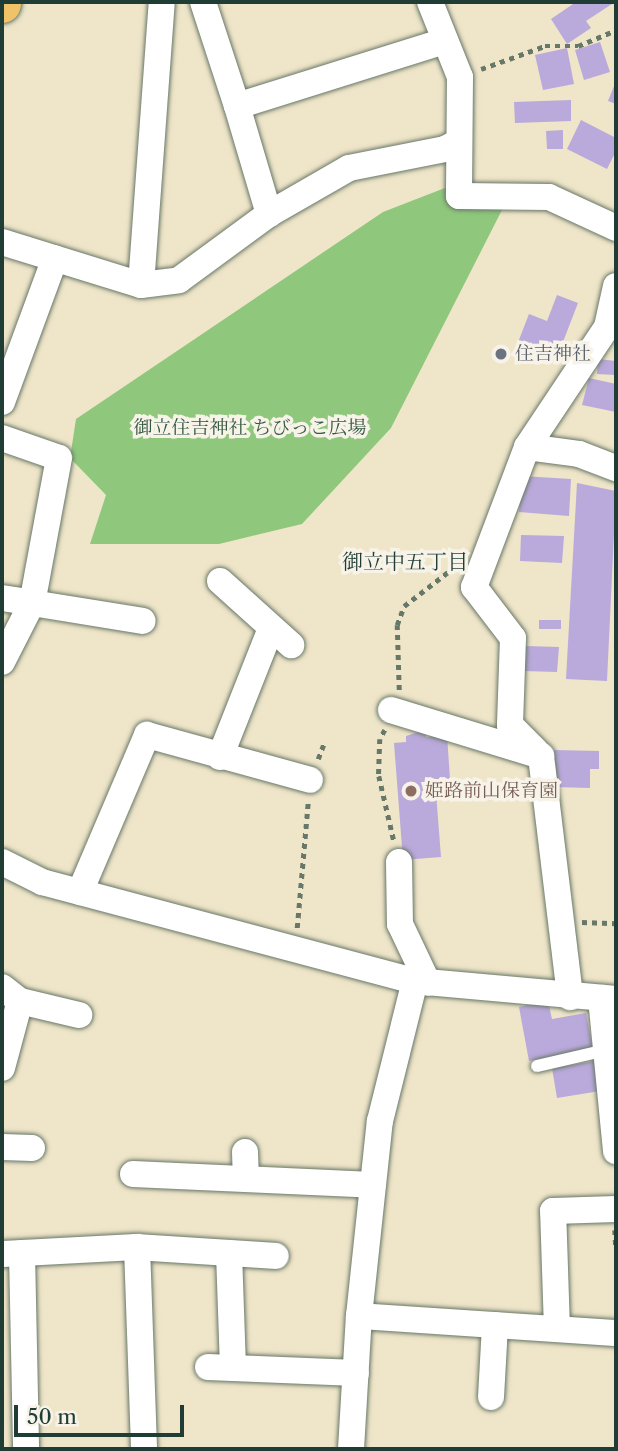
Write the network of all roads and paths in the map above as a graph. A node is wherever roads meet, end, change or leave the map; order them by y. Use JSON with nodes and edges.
{"nodes":[{"id":1,"x":162,"y":2,"type":"edge"},
{"id":2,"x":203,"y":2,"type":"edge"},
{"id":3,"x":430,"y":2,"type":"edge"},
{"id":4,"x":616,"y":30,"type":"edge"},
{"id":5,"x":445,"y":41,"type":"junction"},
{"id":6,"x":460,"y":77,"type":"junction"},
{"id":7,"x":237,"y":106,"type":"junction"},
{"id":8,"x":458,"y":142,"type":"junction"},
{"id":9,"x":269,"y":214,"type":"junction"},
{"id":10,"x":616,"y":228,"type":"edge"},
{"id":11,"x":2,"y":242,"type":"edge"},
{"id":12,"x":55,"y":258,"type":"junction"},
{"id":13,"x":141,"y":285,"type":"junction"},
{"id":14,"x":616,"y":286,"type":"edge"},
{"id":15,"x":612,"y":328,"type":"edge"},
{"id":16,"x":2,"y":402,"type":"edge"},
{"id":17,"x":2,"y":438,"type":"edge"},
{"id":18,"x":527,"y":447,"type":"junction"},
{"id":19,"x":616,"y":468,"type":"edge"},
{"id":20,"x":220,"y":581,"type":"dead end"},
{"id":21,"x":2,"y":598,"type":"edge"},
{"id":22,"x":32,"y":603,"type":"junction"},
{"id":23,"x":143,"y":621,"type":"dead end"},
{"id":24,"x":2,"y":662,"type":"edge"},
{"id":25,"x":391,"y":710,"type":"dead end"},
{"id":26,"x":324,"y":743,"type":"dead end"},
{"id":27,"x":220,"y":757,"type":"junction"},
{"id":28,"x":541,"y":757,"type":"junction"},
{"id":29,"x":310,"y":780,"type":"junction"},
{"id":30,"x":399,"y":862,"type":"dead end"},
{"id":31,"x":3,"y":866,"type":"edge"},
{"id":32,"x":79,"y":892,"type":"junction"},
{"id":33,"x":295,"y":950,"type":"junction"},
{"id":34,"x":422,"y":982,"type":"junction"},
{"id":35,"x":11,"y":994,"type":"edge"},
{"id":36,"x":570,"y":997,"type":"junction"},
{"id":37,"x":609,"y":999,"type":"edge"},
{"id":38,"x":79,"y":1015,"type":"dead end"},
{"id":39,"x":606,"y":1050,"type":"junction"},
{"id":40,"x":537,"y":1066,"type":"dead end"},
{"id":41,"x":2,"y":1068,"type":"edge"},
{"id":42,"x":2,"y":1147,"type":"edge"},
{"id":43,"x":32,"y":1148,"type":"dead end"},
{"id":44,"x":616,"y":1151,"type":"edge"},
{"id":45,"x":245,"y":1152,"type":"dead end"},
{"id":46,"x":133,"y":1174,"type":"dead end"},
{"id":47,"x":246,"y":1180,"type":"junction"},
{"id":48,"x":373,"y":1185,"type":"junction"},
{"id":49,"x":616,"y":1209,"type":"edge"},
{"id":50,"x":137,"y":1247,"type":"junction"},
{"id":51,"x":12,"y":1253,"type":"edge"},
{"id":52,"x":229,"y":1253,"type":"junction"},
{"id":53,"x":276,"y":1256,"type":"dead end"},
{"id":54,"x":359,"y":1316,"type":"junction"},
{"id":55,"x":495,"y":1325,"type":"junction"},
{"id":56,"x":557,"y":1329,"type":"junction"},
{"id":57,"x":616,"y":1333,"type":"edge"},
{"id":58,"x":356,"y":1373,"type":"junction"},
{"id":59,"x":491,"y":1397,"type":"dead end"},
{"id":60,"x":18,"y":1441,"type":"edge"},
{"id":61,"x":144,"y":1449,"type":"edge"},
{"id":62,"x":351,"y":1449,"type":"edge"}],
"edges":[{"from":1,"to":13,"type":"street"},
{"from":2,"to":7,"type":"street"},
{"from":3,"to":5,"type":"street"},
{"from":4,"to":6,"type":"path"},
{"from":5,"to":6,"type":"street"},
{"from":5,"to":7,"type":"street"},
{"from":6,"to":8,"type":"street"},
{"from":7,"to":9,"type":"street"},
{"from":8,"to":9,"type":"street"},
{"from":8,"to":10,"type":"street"},
{"from":9,"to":13,"type":"street"},
{"from":11,"to":12,"type":"street"},
{"from":12,"to":13,"type":"street"},
{"from":12,"to":16,"type":"street"},
{"from":14,"to":15,"type":"street"},
{"from":15,"to":18,"type":"street"},
{"from":17,"to":22,"type":"street"},
{"from":18,"to":19,"type":"street"},
{"from":18,"to":28,"type":"street"},
{"from":20,"to":27,"type":"street"},
{"from":21,"to":22,"type":"street"},
{"from":22,"to":23,"type":"street"},
{"from":22,"to":24,"type":"street"},
{"from":25,"to":28,"type":"street"},
{"from":26,"to":29,"type":"path"},
{"from":27,"to":29,"type":"street"},
{"from":27,"to":32,"type":"street"},
{"from":28,"to":36,"type":"street"},
{"from":29,"to":33,"type":"path"},
{"from":30,"to":34,"type":"street"},
{"from":31,"to":32,"type":"street"},
{"from":32,"to":33,"type":"street"},
{"from":33,"to":34,"type":"street"},
{"from":34,"to":36,"type":"street"},
{"from":34,"to":48,"type":"street"},
{"from":35,"to":38,"type":"street"},
{"from":35,"to":41,"type":"street"},
{"from":36,"to":37,"type":"street"},
{"from":37,"to":39,"type":"street"},
{"from":39,"to":40,"type":"lane"},
{"from":39,"to":44,"type":"street"},
{"from":42,"to":43,"type":"street"},
{"from":45,"to":47,"type":"street"},
{"from":46,"to":47,"type":"street"},
{"from":47,"to":48,"type":"street"},
{"from":48,"to":54,"type":"street"},
{"from":49,"to":56,"type":"street"},
{"from":50,"to":51,"type":"street"},
{"from":50,"to":52,"type":"street"},
{"from":50,"to":61,"type":"street"},
{"from":51,"to":60,"type":"street"},
{"from":52,"to":53,"type":"street"},
{"from":52,"to":58,"type":"street"},
{"from":54,"to":55,"type":"street"},
{"from":54,"to":58,"type":"street"},
{"from":55,"to":56,"type":"street"},
{"from":55,"to":59,"type":"street"},
{"from":56,"to":57,"type":"street"},
{"from":58,"to":62,"type":"street"}]}
